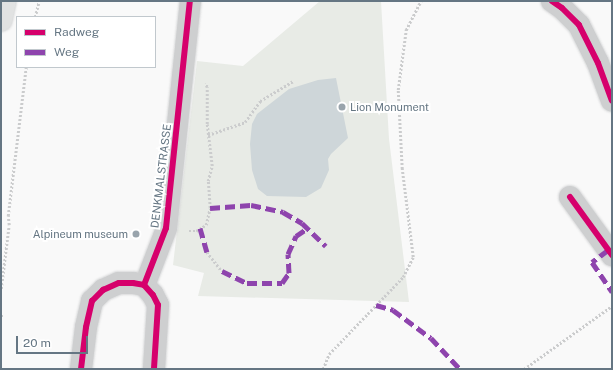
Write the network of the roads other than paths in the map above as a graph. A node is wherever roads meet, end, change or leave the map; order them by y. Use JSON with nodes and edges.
{"nodes":[{"id":1,"x":5,"y":1,"type":"edge"},
{"id":2,"x":190,"y":1,"type":"edge"},
{"id":3,"x":552,"y":1,"type":"edge"},
{"id":4,"x":1,"y":20,"type":"edge"},
{"id":5,"x":612,"y":101,"type":"edge"},
{"id":6,"x":570,"y":197,"type":"dead end"},
{"id":7,"x":612,"y":256,"type":"edge"},
{"id":8,"x":144,"y":285,"type":"junction"},
{"id":9,"x":81,"y":369,"type":"edge"},
{"id":10,"x":154,"y":369,"type":"edge"}],
"edges":[{"from":1,"to":4,"type":"main road"},
{"from":2,"to":8,"type":"street","name":"DENKMALSTRASSE"},
{"from":3,"to":5,"type":"street"},
{"from":6,"to":7,"type":"street"},
{"from":8,"to":9,"type":"street"},
{"from":8,"to":10,"type":"street"}]}
